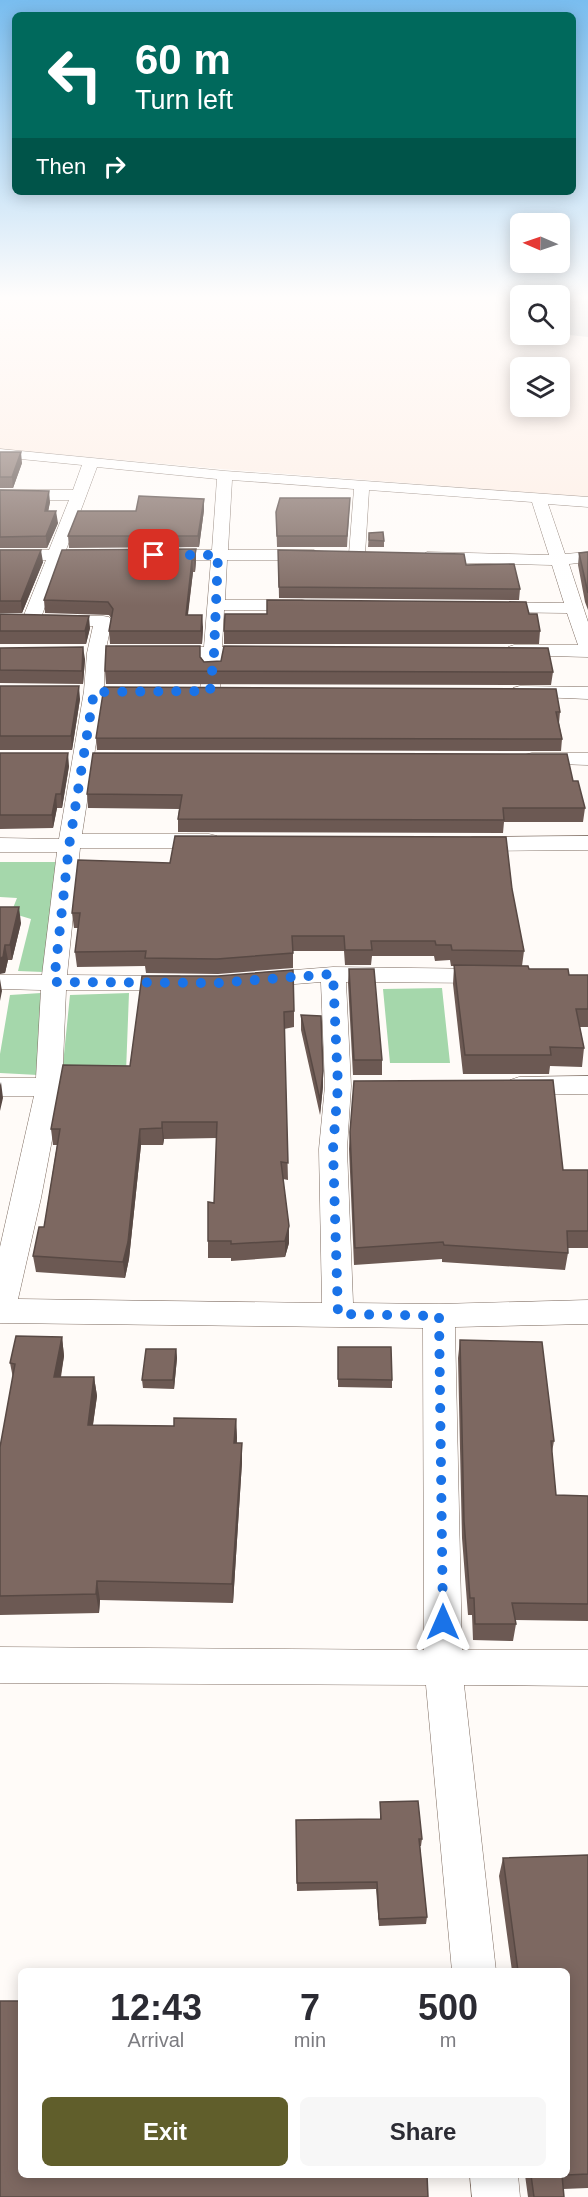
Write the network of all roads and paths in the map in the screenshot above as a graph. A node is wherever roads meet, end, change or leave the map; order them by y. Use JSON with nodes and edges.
{"nodes":[{"id":1,"x":0,"y":453,"type":"edge"},
{"id":2,"x":91,"y":462,"type":"junction"},
{"id":3,"x":225,"y":475,"type":"junction"},
{"id":4,"x":362,"y":485,"type":"junction"},
{"id":5,"x":0,"y":495,"type":"edge"},
{"id":6,"x":77,"y":495,"type":"junction"},
{"id":7,"x":539,"y":499,"type":"junction"},
{"id":8,"x":588,"y":502,"type":"edge"},
{"id":9,"x":0,"y":555,"type":"edge"},
{"id":10,"x":54,"y":555,"type":"junction"},
{"id":11,"x":112,"y":555,"type":"edge"},
{"id":12,"x":144,"y":555,"type":"edge"},
{"id":13,"x":218,"y":555,"type":"junction"},
{"id":14,"x":414,"y":556,"type":"edge"},
{"id":15,"x":588,"y":558,"type":"edge"},
{"id":16,"x":558,"y":560,"type":"junction"},
{"id":17,"x":216,"y":605,"type":"junction"},
{"id":18,"x":324,"y":606,"type":"edge"},
{"id":19,"x":467,"y":607,"type":"edge"},
{"id":20,"x":575,"y":608,"type":"junction"},
{"id":21,"x":0,"y":620,"type":"edge"},
{"id":22,"x":31,"y":620,"type":"junction"},
{"id":23,"x":588,"y":650,"type":"edge"},
{"id":24,"x":495,"y":652,"type":"edge"},
{"id":25,"x":143,"y":653,"type":"edge"},
{"id":26,"x":214,"y":653,"type":"junction"},
{"id":27,"x":273,"y":653,"type":"edge"},
{"id":28,"x":187,"y":691,"type":"edge"},
{"id":29,"x":210,"y":691,"type":"junction"},
{"id":30,"x":230,"y":692,"type":"edge"},
{"id":31,"x":499,"y":692,"type":"edge"},
{"id":32,"x":588,"y":693,"type":"edge"},
{"id":33,"x":513,"y":759,"type":"edge"},
{"id":34,"x":588,"y":759,"type":"edge"},
{"id":35,"x":231,"y":841,"type":"edge"},
{"id":36,"x":588,"y":843,"type":"edge"},
{"id":37,"x":450,"y":844,"type":"edge"},
{"id":38,"x":0,"y":845,"type":"edge"},
{"id":39,"x":69,"y":846,"type":"junction"},
{"id":40,"x":333,"y":974,"type":"junction"},
{"id":41,"x":509,"y":976,"type":"edge"},
{"id":42,"x":0,"y":982,"type":"edge"},
{"id":43,"x":54,"y":982,"type":"junction"},
{"id":44,"x":588,"y":1085,"type":"edge"},
{"id":45,"x":493,"y":1086,"type":"edge"},
{"id":46,"x":0,"y":1087,"type":"edge"},
{"id":47,"x":49,"y":1087,"type":"junction"},
{"id":48,"x":0,"y":1310,"type":"edge"},
{"id":49,"x":588,"y":1312,"type":"edge"},
{"id":50,"x":338,"y":1314,"type":"junction"},
{"id":51,"x":439,"y":1316,"type":"junction"},
{"id":52,"x":0,"y":1665,"type":"edge"},
{"id":53,"x":443,"y":1667,"type":"junction"},
{"id":54,"x":588,"y":1668,"type":"edge"},
{"id":55,"x":474,"y":1968,"type":"edge"},
{"id":56,"x":494,"y":2178,"type":"edge"},
{"id":57,"x":496,"y":2197,"type":"edge"}],
"edges":[{"from":1,"to":2,"type":"street"},
{"from":2,"to":3,"type":"street"},
{"from":2,"to":6,"type":"street"},
{"from":3,"to":4,"type":"street"},
{"from":3,"to":13,"type":"street"},
{"from":4,"to":7,"type":"street"},
{"from":4,"to":13,"type":"street"},
{"from":5,"to":6,"type":"street"},
{"from":6,"to":10,"type":"street"},
{"from":7,"to":8,"type":"street"},
{"from":7,"to":16,"type":"street"},
{"from":9,"to":10,"type":"street"},
{"from":10,"to":11,"type":"street"},
{"from":10,"to":22,"type":"street"},
{"from":12,"to":13,"type":"street"},
{"from":13,"to":17,"type":"street"},
{"from":14,"to":16,"type":"street"},
{"from":15,"to":16,"type":"street"},
{"from":16,"to":20,"type":"street"},
{"from":17,"to":18,"type":"street"},
{"from":17,"to":26,"type":"street"},
{"from":19,"to":20,"type":"street"},
{"from":20,"to":23,"type":"street"},
{"from":21,"to":22,"type":"street"},
{"from":22,"to":39,"type":"street"},
{"from":23,"to":24,"type":"street"},
{"from":25,"to":26,"type":"street"},
{"from":26,"to":27,"type":"street"},
{"from":26,"to":29,"type":"street"},
{"from":28,"to":29,"type":"street"},
{"from":29,"to":30,"type":"street"},
{"from":31,"to":32,"type":"street"},
{"from":33,"to":34,"type":"street"},
{"from":35,"to":39,"type":"street"},
{"from":36,"to":37,"type":"street"},
{"from":38,"to":39,"type":"street"},
{"from":39,"to":43,"type":"street"},
{"from":40,"to":41,"type":"street"},
{"from":40,"to":43,"type":"street"},
{"from":40,"to":50,"type":"street"},
{"from":42,"to":43,"type":"street"},
{"from":43,"to":47,"type":"street"},
{"from":44,"to":45,"type":"street"},
{"from":46,"to":47,"type":"street"},
{"from":47,"to":48,"type":"street"},
{"from":48,"to":50,"type":"street"},
{"from":49,"to":51,"type":"street"},
{"from":50,"to":51,"type":"street"},
{"from":51,"to":53,"type":"street"},
{"from":52,"to":53,"type":"street"},
{"from":53,"to":54,"type":"street"},
{"from":53,"to":55,"type":"street"},
{"from":56,"to":57,"type":"street"}]}
